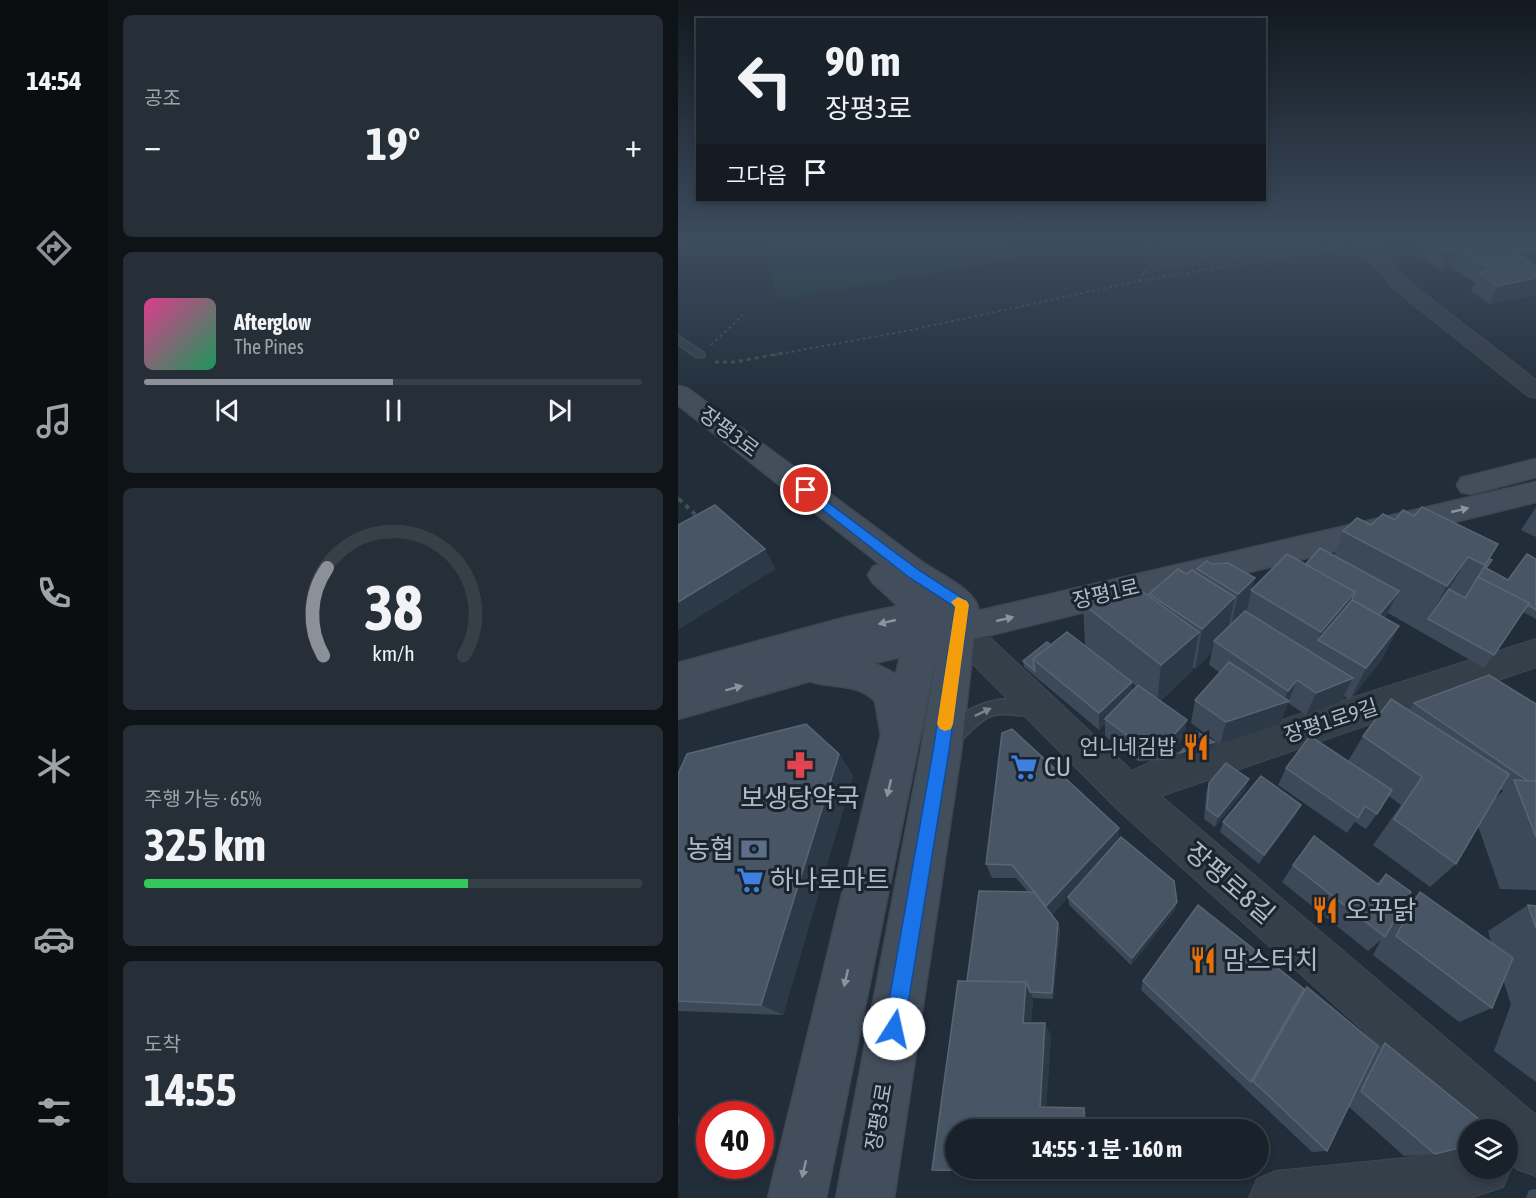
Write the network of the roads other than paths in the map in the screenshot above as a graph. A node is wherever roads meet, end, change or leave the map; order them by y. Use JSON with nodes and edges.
{"nodes":[{"id":1,"x":1412,"y":294,"type":"edge"},
{"id":2,"x":678,"y":339,"type":"edge"},
{"id":3,"x":700,"y":355,"type":"road end"},
{"id":4,"x":1536,"y":391,"type":"edge"},
{"id":5,"x":678,"y":393,"type":"edge"},
{"id":6,"x":678,"y":413,"type":"edge"},
{"id":7,"x":1536,"y":468,"type":"edge"},
{"id":8,"x":1536,"y":492,"type":"edge"},
{"id":9,"x":943,"y":621,"type":"junction"},
{"id":10,"x":1536,"y":653,"type":"edge"},
{"id":11,"x":800,"y":670,"type":"junction"},
{"id":12,"x":678,"y":678,"type":"edge"},
{"id":13,"x":678,"y":703,"type":"edge"},
{"id":14,"x":1044,"y":712,"type":"junction"},
{"id":15,"x":900,"y":737,"type":"junction"},
{"id":16,"x":941,"y":751,"type":"junction"},
{"id":17,"x":1130,"y":795,"type":"junction"},
{"id":18,"x":1477,"y":1119,"type":"edge"},
{"id":19,"x":1458,"y":1175,"type":"edge"},
{"id":20,"x":1417,"y":1191,"type":"edge"},
{"id":21,"x":797,"y":1198,"type":"edge"},
{"id":22,"x":865,"y":1198,"type":"edge"},
{"id":23,"x":1276,"y":1198,"type":"edge"}],
"edges":[{"from":1,"to":4,"type":"street"},
{"from":2,"to":3,"type":"lane"},
{"from":5,"to":9,"type":"street","name":"장평3로"},
{"from":6,"to":9,"type":"street","name":"장평3로"},
{"from":7,"to":9,"type":"street","name":"장평1로"},
{"from":9,"to":8,"type":"street","name":"장평1로","one_way":true},
{"from":9,"to":11,"type":"street","name":"장평1로"},
{"from":9,"to":12,"type":"street","name":"장평1로","one_way":true},
{"from":9,"to":14,"type":"street","name":"장평로8길"},
{"from":9,"to":15,"type":"street"},
{"from":9,"to":16,"type":"street","name":"장평3로"},
{"from":10,"to":17,"type":"street","name":"장평1로9길"},
{"from":13,"to":11,"type":"street","name":"장평1로","one_way":true},
{"from":11,"to":15,"type":"street"},
{"from":16,"to":14,"type":"lane","one_way":true},
{"from":14,"to":17,"type":"street","name":"장평로8길"},
{"from":15,"to":21,"type":"street","one_way":true},
{"from":16,"to":22,"type":"street","name":"장평3로"},
{"from":17,"to":18,"type":"street","name":"장평로8길"},
{"from":19,"to":20,"type":"street"},
{"from":20,"to":23,"type":"street"}]}
